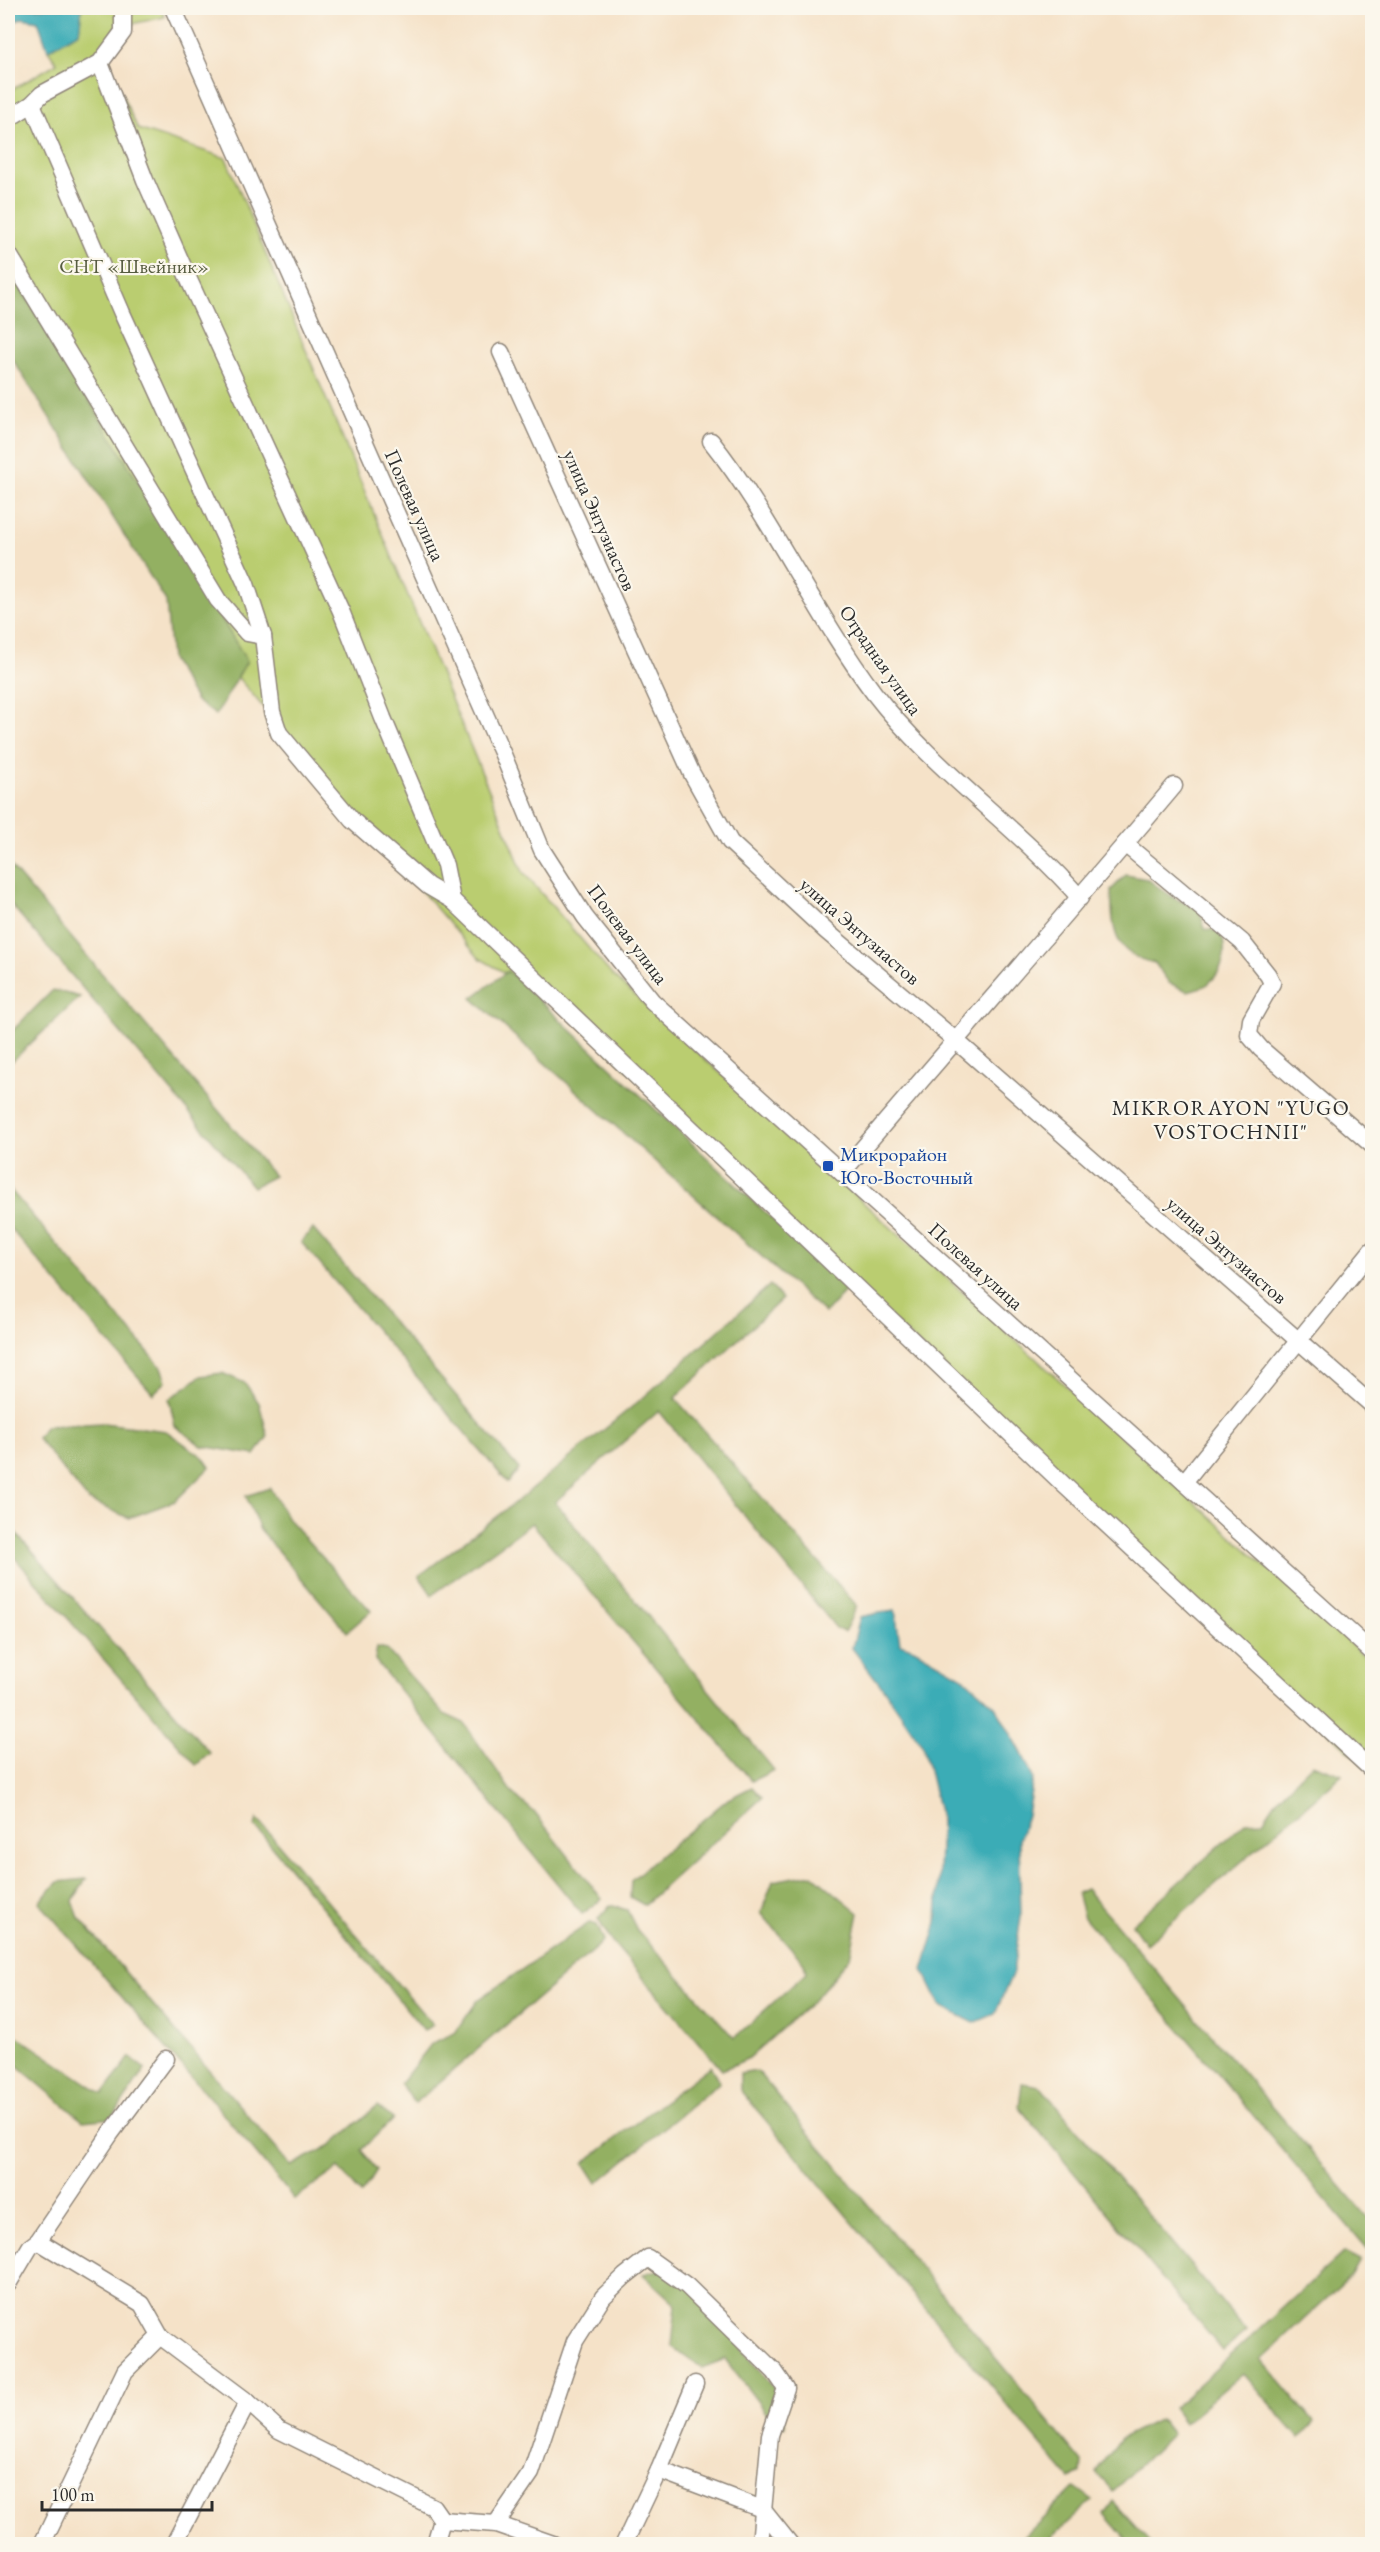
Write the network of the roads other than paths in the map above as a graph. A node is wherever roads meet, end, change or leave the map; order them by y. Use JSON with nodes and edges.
{"nodes":[{"id":1,"x":123,"y":8,"type":"edge"},
{"id":2,"x":172,"y":8,"type":"edge"},
{"id":3,"x":100,"y":63,"type":"junction"},
{"id":4,"x":32,"y":104,"type":"junction"},
{"id":5,"x":8,"y":119,"type":"edge"},
{"id":6,"x":8,"y":254,"type":"edge"},
{"id":7,"x":501,"y":352,"type":"dead end"},
{"id":8,"x":711,"y":441,"type":"dead end"},
{"id":9,"x":263,"y":636,"type":"junction"},
{"id":10,"x":1174,"y":786,"type":"dead end"},
{"id":11,"x":1125,"y":844,"type":"junction"},
{"id":12,"x":1080,"y":898,"type":"junction"},
{"id":13,"x":452,"y":900,"type":"junction"},
{"id":14,"x":954,"y":1039,"type":"junction"},
{"id":15,"x":1372,"y":1145,"type":"edge"},
{"id":16,"x":842,"y":1173,"type":"junction"},
{"id":17,"x":1372,"y":1250,"type":"edge"},
{"id":18,"x":1298,"y":1340,"type":"junction"},
{"id":19,"x":1372,"y":1406,"type":"edge"},
{"id":20,"x":1184,"y":1482,"type":"junction"},
{"id":21,"x":1372,"y":1652,"type":"edge"},
{"id":22,"x":1372,"y":1770,"type":"edge"},
{"id":23,"x":166,"y":2059,"type":"dead end"},
{"id":24,"x":38,"y":2241,"type":"junction"},
{"id":25,"x":8,"y":2284,"type":"edge"},
{"id":26,"x":160,"y":2336,"type":"junction"},
{"id":27,"x":695,"y":2384,"type":"dead end"},
{"id":28,"x":248,"y":2402,"type":"junction"},
{"id":29,"x":659,"y":2470,"type":"junction"},
{"id":30,"x":762,"y":2509,"type":"junction"},
{"id":31,"x":442,"y":2520,"type":"junction"},
{"id":32,"x":496,"y":2523,"type":"junction"},
{"id":33,"x":42,"y":2544,"type":"edge"},
{"id":34,"x":174,"y":2544,"type":"edge"},
{"id":35,"x":435,"y":2544,"type":"edge"},
{"id":36,"x":553,"y":2544,"type":"edge"},
{"id":37,"x":624,"y":2544,"type":"edge"},
{"id":38,"x":760,"y":2544,"type":"edge"},
{"id":39,"x":790,"y":2544,"type":"edge"}],
"edges":[{"from":1,"to":3,"type":"street"},
{"from":2,"to":16,"type":"street","name":"Полевая улица"},
{"from":3,"to":4,"type":"street"},
{"from":3,"to":13,"type":"street"},
{"from":4,"to":5,"type":"street"},
{"from":4,"to":9,"type":"street"},
{"from":6,"to":9,"type":"street"},
{"from":7,"to":14,"type":"street","name":"улица Энтузиастов"},
{"from":8,"to":12,"type":"street","name":"Отрадная улица"},
{"from":9,"to":13,"type":"street"},
{"from":10,"to":11,"type":"street"},
{"from":11,"to":12,"type":"street"},
{"from":11,"to":15,"type":"street"},
{"from":12,"to":14,"type":"street"},
{"from":13,"to":22,"type":"street"},
{"from":14,"to":16,"type":"street"},
{"from":14,"to":18,"type":"street","name":"улица Энтузиастов"},
{"from":16,"to":20,"type":"street","name":"Полевая улица"},
{"from":17,"to":18,"type":"street"},
{"from":18,"to":19,"type":"street","name":"улица Энтузиастов"},
{"from":18,"to":20,"type":"street"},
{"from":20,"to":21,"type":"street","name":"Полевая улица"},
{"from":23,"to":24,"type":"street"},
{"from":24,"to":25,"type":"street"},
{"from":24,"to":26,"type":"street"},
{"from":26,"to":28,"type":"street"},
{"from":26,"to":33,"type":"street"},
{"from":27,"to":29,"type":"street"},
{"from":28,"to":31,"type":"street"},
{"from":28,"to":34,"type":"street"},
{"from":29,"to":30,"type":"street"},
{"from":29,"to":37,"type":"street"},
{"from":30,"to":32,"type":"street"},
{"from":30,"to":38,"type":"street"},
{"from":30,"to":39,"type":"street"},
{"from":31,"to":32,"type":"street"},
{"from":31,"to":35,"type":"street"},
{"from":32,"to":36,"type":"street"}]}
